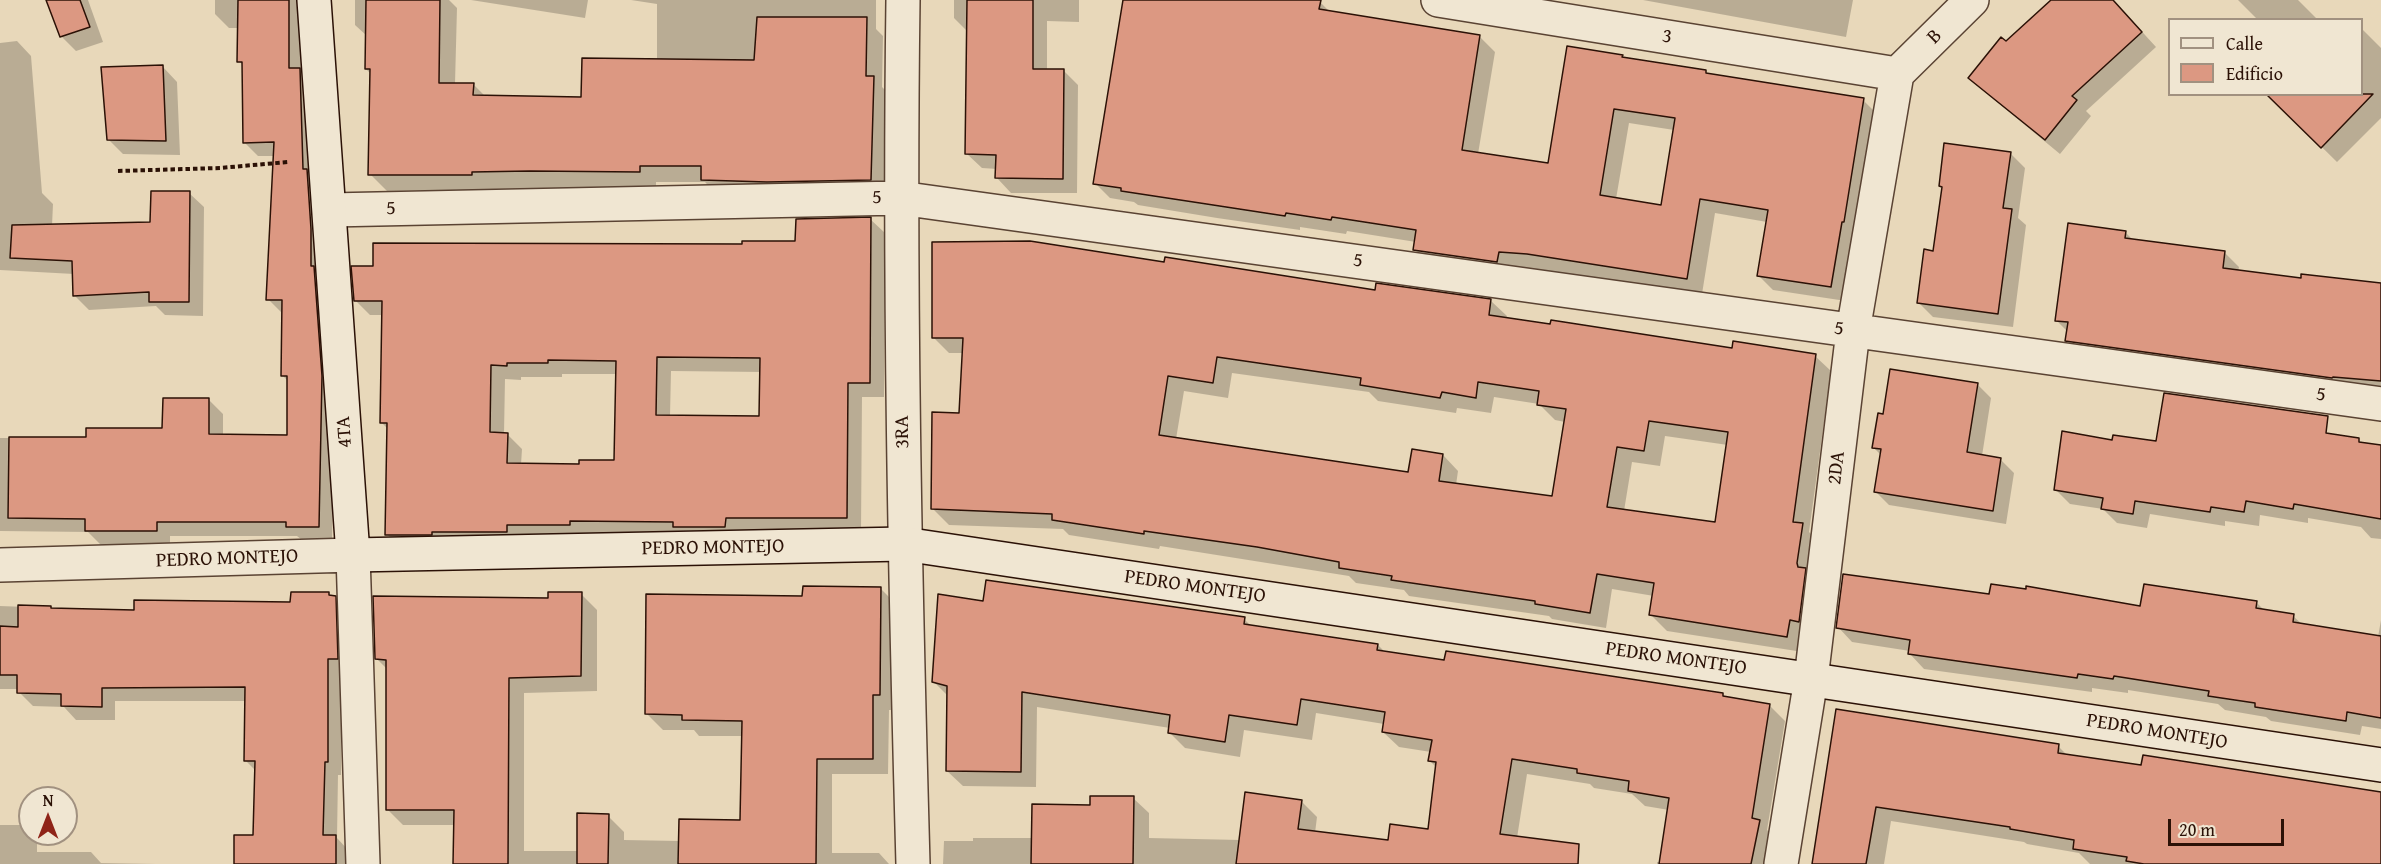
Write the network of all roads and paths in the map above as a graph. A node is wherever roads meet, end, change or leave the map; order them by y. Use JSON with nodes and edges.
{"nodes":[{"id":1,"x":314,"y":0,"type":"edge"},
{"id":2,"x":903,"y":0,"type":"edge"},
{"id":3,"x":1437,"y":0,"type":"edge"},
{"id":4,"x":1972,"y":0,"type":"edge"},
{"id":5,"x":1897,"y":74,"type":"junction"},
{"id":6,"x":326,"y":158,"type":"junction"},
{"id":7,"x":118,"y":171,"type":"dead end"},
{"id":8,"x":900,"y":198,"type":"junction"},
{"id":9,"x":330,"y":210,"type":"junction"},
{"id":10,"x":1853,"y":330,"type":"junction"},
{"id":11,"x":2381,"y":404,"type":"edge"},
{"id":12,"x":904,"y":544,"type":"junction"},
{"id":13,"x":353,"y":555,"type":"junction"},
{"id":14,"x":0,"y":565,"type":"edge"},
{"id":15,"x":1811,"y":679,"type":"junction"},
{"id":16,"x":2381,"y":765,"type":"edge"},
{"id":17,"x":363,"y":864,"type":"edge"},
{"id":18,"x":912,"y":864,"type":"edge"},
{"id":19,"x":1780,"y":864,"type":"edge"}],
"edges":[{"from":1,"to":6,"type":"street","name":"4TA"},
{"from":2,"to":8,"type":"street","name":"3RA"},
{"from":3,"to":5,"type":"street","name":"3"},
{"from":4,"to":5,"type":"street","name":"B"},
{"from":5,"to":10,"type":"street","name":"2DA"},
{"from":6,"to":7,"type":"path"},
{"from":6,"to":9,"type":"street","name":"4TA"},
{"from":8,"to":9,"type":"street","name":"5"},
{"from":8,"to":10,"type":"street","name":"5"},
{"from":8,"to":12,"type":"street","name":"3RA"},
{"from":9,"to":13,"type":"street","name":"4TA"},
{"from":10,"to":11,"type":"street","name":"5"},
{"from":10,"to":15,"type":"street","name":"2DA"},
{"from":12,"to":13,"type":"street","name":"PEDRO MONTEJO"},
{"from":12,"to":15,"type":"street","name":"PEDRO MONTEJO"},
{"from":12,"to":18,"type":"street","name":"3RA"},
{"from":13,"to":14,"type":"street","name":"PEDRO MONTEJO"},
{"from":13,"to":17,"type":"street","name":"4TA"},
{"from":15,"to":16,"type":"street","name":"PEDRO MONTEJO"},
{"from":15,"to":19,"type":"street","name":"2DA"}]}
